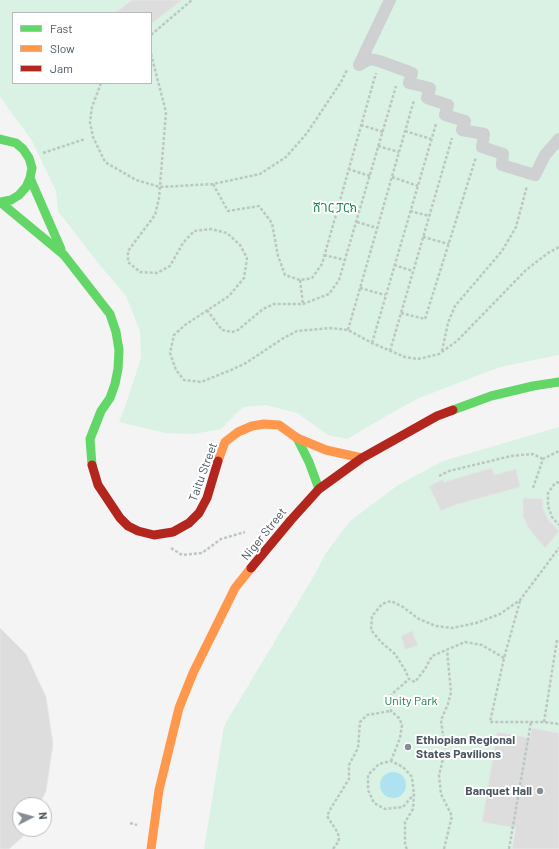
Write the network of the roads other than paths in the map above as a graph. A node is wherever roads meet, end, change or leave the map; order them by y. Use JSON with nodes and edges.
{"nodes":[{"id":1,"x":390,"y":0,"type":"edge"},
{"id":2,"x":0,"y":139,"type":"edge"},
{"id":3,"x":559,"y":140,"type":"edge"},
{"id":4,"x":30,"y":178,"type":"junction"},
{"id":5,"x":0,"y":202,"type":"edge"},
{"id":6,"x":64,"y":255,"type":"junction"},
{"id":7,"x":559,"y":382,"type":"edge"},
{"id":8,"x":297,"y":438,"type":"junction"},
{"id":9,"x":362,"y":458,"type":"junction"},
{"id":10,"x":319,"y":489,"type":"junction"},
{"id":11,"x":151,"y":849,"type":"edge"}],
"edges":[{"from":1,"to":3,"type":"street"},
{"from":2,"to":4,"type":"main road"},
{"from":4,"to":5,"type":"main road"},
{"from":4,"to":6,"type":"main road"},
{"from":5,"to":6,"type":"main road"},
{"from":6,"to":8,"type":"main road","name":"Taitu Street"},
{"from":7,"to":9,"type":"main road","name":"Niger Street"},
{"from":8,"to":9,"type":"main road","name":"Taitu Street"},
{"from":8,"to":10,"type":"main road"},
{"from":9,"to":10,"type":"main road","name":"Niger Street"},
{"from":10,"to":11,"type":"main road","name":"Niger Street"}]}
